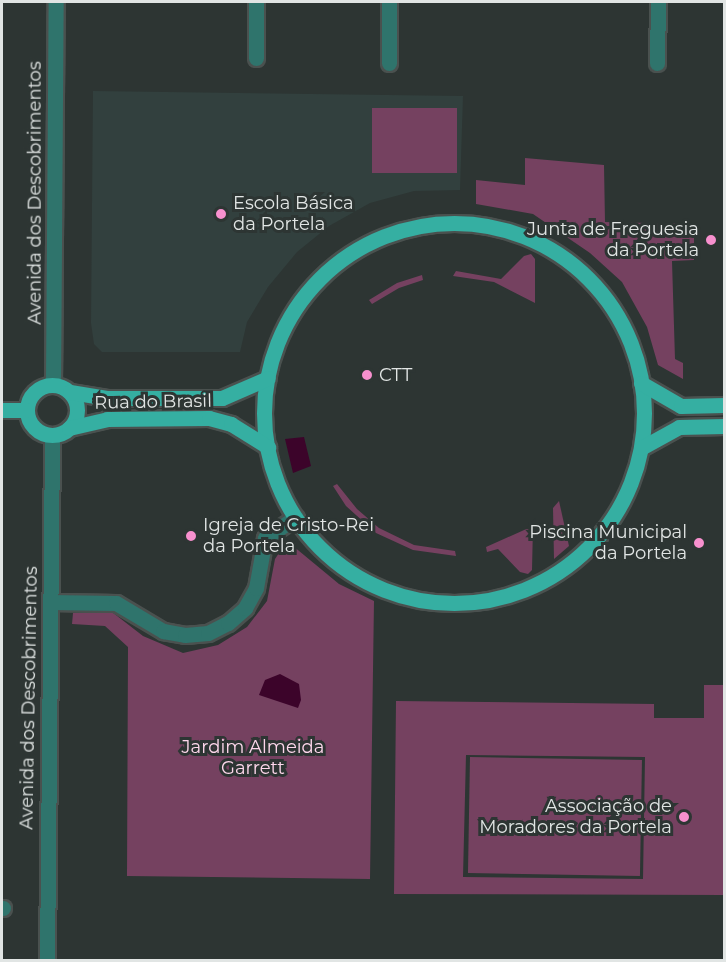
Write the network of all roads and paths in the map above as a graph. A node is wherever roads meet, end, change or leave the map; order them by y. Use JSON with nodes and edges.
{"nodes":[{"id":1,"x":56,"y":2,"type":"edge"},
{"id":2,"x":256,"y":2,"type":"edge"},
{"id":3,"x":389,"y":2,"type":"edge"},
{"id":4,"x":658,"y":2,"type":"edge"},
{"id":5,"x":256,"y":58,"type":"dead end"},
{"id":6,"x":388,"y":63,"type":"dead end"},
{"id":7,"x":657,"y":63,"type":"dead end"},
{"id":8,"x":268,"y":378,"type":"junction"},
{"id":9,"x":641,"y":383,"type":"junction"},
{"id":10,"x":53,"y":384,"type":"junction"},
{"id":11,"x":70,"y":392,"type":"junction"},
{"id":12,"x":724,"y":405,"type":"edge"},
{"id":13,"x":2,"y":410,"type":"edge"},
{"id":14,"x":26,"y":410,"type":"junction"},
{"id":15,"x":724,"y":426,"type":"edge"},
{"id":16,"x":69,"y":428,"type":"junction"},
{"id":17,"x":52,"y":435,"type":"junction"},
{"id":18,"x":268,"y":447,"type":"junction"},
{"id":19,"x":641,"y":448,"type":"junction"},
{"id":20,"x":296,"y":517,"type":"junction"},
{"id":21,"x":50,"y":602,"type":"junction"},
{"id":22,"x":47,"y":960,"type":"edge"}],
"edges":[{"from":1,"to":10,"type":"street","name":"Avenida dos Descobrimentos"},
{"from":2,"to":5,"type":"street"},
{"from":3,"to":6,"type":"street"},
{"from":4,"to":7,"type":"street"},
{"from":8,"to":9,"type":"main road"},
{"from":8,"to":11,"type":"main road","name":"Rua do Brasil"},
{"from":8,"to":18,"type":"main road"},
{"from":9,"to":12,"type":"main road"},
{"from":9,"to":19,"type":"main road"},
{"from":10,"to":11,"type":"main road"},
{"from":10,"to":14,"type":"main road"},
{"from":11,"to":16,"type":"main road"},
{"from":13,"to":14,"type":"main road"},
{"from":14,"to":17,"type":"main road"},
{"from":15,"to":19,"type":"main road"},
{"from":16,"to":17,"type":"main road"},
{"from":16,"to":18,"type":"main road","name":"Rua do Brasil"},
{"from":17,"to":21,"type":"street","name":"Avenida dos Descobrimentos"},
{"from":18,"to":20,"type":"main road"},
{"from":19,"to":20,"type":"main road"},
{"from":20,"to":21,"type":"street"},
{"from":21,"to":22,"type":"street","name":"Avenida dos Descobrimentos"}]}
